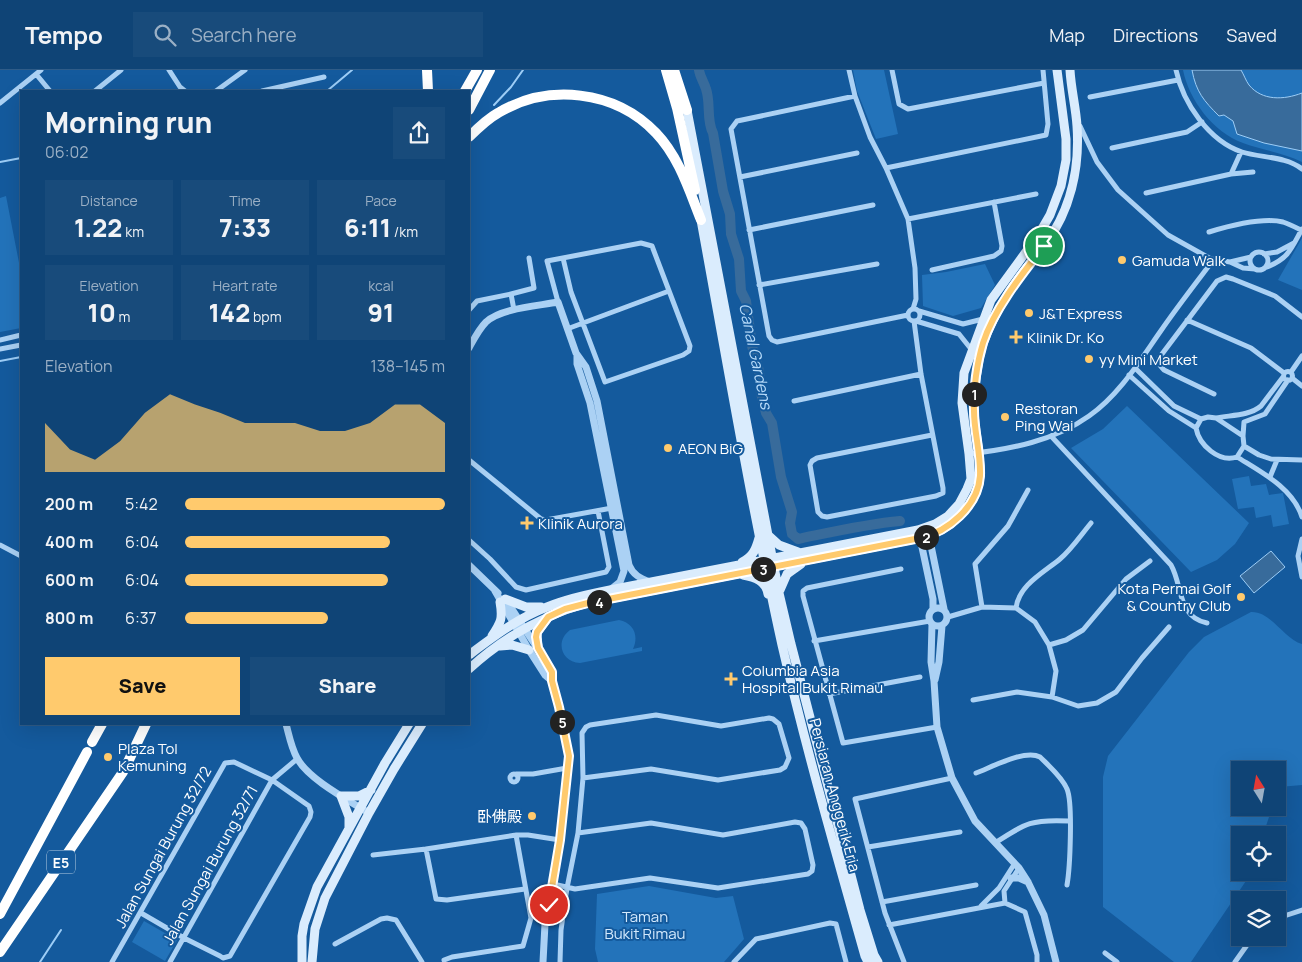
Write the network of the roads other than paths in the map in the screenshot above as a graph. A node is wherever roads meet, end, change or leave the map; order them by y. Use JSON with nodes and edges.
{"nodes":[{"id":1,"x":121,"y":70,"type":"edge"},
{"id":2,"x":169,"y":70,"type":"edge"},
{"id":3,"x":245,"y":70,"type":"edge"},
{"id":4,"x":427,"y":70,"type":"edge"},
{"id":5,"x":477,"y":70,"type":"edge"},
{"id":6,"x":490,"y":70,"type":"edge"},
{"id":7,"x":666,"y":70,"type":"edge"},
{"id":8,"x":674,"y":70,"type":"edge"},
{"id":9,"x":682,"y":70,"type":"edge"},
{"id":10,"x":849,"y":70,"type":"edge"},
{"id":11,"x":892,"y":70,"type":"edge"},
{"id":12,"x":1043,"y":70,"type":"edge"},
{"id":13,"x":1057,"y":70,"type":"edge"},
{"id":14,"x":1070,"y":70,"type":"edge"},
{"id":15,"x":1176,"y":70,"type":"edge"},
{"id":16,"x":38,"y":72,"type":"edge"},
{"id":17,"x":324,"y":77,"type":"dead end"},
{"id":18,"x":1178,"y":80,"type":"junction"},
{"id":19,"x":1044,"y":83,"type":"junction"},
{"id":20,"x":180,"y":87,"type":"junction"},
{"id":21,"x":224,"y":88,"type":"edge"},
{"id":22,"x":49,"y":90,"type":"edge"},
{"id":23,"x":96,"y":90,"type":"edge"},
{"id":24,"x":176,"y":90,"type":"edge"},
{"id":25,"x":184,"y":90,"type":"edge"},
{"id":26,"x":266,"y":90,"type":"edge"},
{"id":27,"x":428,"y":90,"type":"edge"},
{"id":28,"x":466,"y":90,"type":"edge"},
{"id":29,"x":855,"y":96,"type":"junction"},
{"id":30,"x":1090,"y":97,"type":"dead end"},
{"id":31,"x":0,"y":103,"type":"edge"},
{"id":32,"x":470,"y":108,"type":"edge"},
{"id":33,"x":687,"y":110,"type":"junction"},
{"id":34,"x":1076,"y":113,"type":"junction"},
{"id":35,"x":1202,"y":122,"type":"junction"},
{"id":36,"x":470,"y":136,"type":"edge"},
{"id":37,"x":1112,"y":148,"type":"dead end"},
{"id":38,"x":1241,"y":152,"type":"junction"},
{"id":39,"x":857,"y":153,"type":"dead end"},
{"id":40,"x":886,"y":168,"type":"junction"},
{"id":41,"x":1302,"y":169,"type":"edge"},
{"id":42,"x":1254,"y":172,"type":"dead end"},
{"id":43,"x":1231,"y":174,"type":"junction"},
{"id":44,"x":740,"y":177,"type":"junction"},
{"id":45,"x":1036,"y":194,"type":"dead end"},
{"id":46,"x":1146,"y":194,"type":"dead end"},
{"id":47,"x":994,"y":202,"type":"junction"},
{"id":48,"x":873,"y":205,"type":"dead end"},
{"id":49,"x":908,"y":219,"type":"junction"},
{"id":50,"x":701,"y":220,"type":"junction"},
{"id":51,"x":1302,"y":229,"type":"edge"},
{"id":52,"x":749,"y":230,"type":"junction"},
{"id":53,"x":1209,"y":232,"type":"dead end"},
{"id":54,"x":1294,"y":243,"type":"junction"},
{"id":55,"x":1264,"y":254,"type":"junction"},
{"id":56,"x":1251,"y":257,"type":"junction"},
{"id":57,"x":529,"y":258,"type":"dead end"},
{"id":58,"x":563,"y":258,"type":"junction"},
{"id":59,"x":1211,"y":259,"type":"junction"},
{"id":60,"x":1230,"y":262,"type":"junction"},
{"id":61,"x":877,"y":264,"type":"dead end"},
{"id":62,"x":1266,"y":267,"type":"junction"},
{"id":63,"x":932,"y":270,"type":"dead end"},
{"id":64,"x":1255,"y":270,"type":"junction"},
{"id":65,"x":759,"y":285,"type":"junction"},
{"id":66,"x":669,"y":291,"type":"junction"},
{"id":67,"x":511,"y":294,"type":"junction"},
{"id":68,"x":558,"y":302,"type":"junction"},
{"id":69,"x":470,"y":309,"type":"edge"},
{"id":70,"x":514,"y":310,"type":"junction"},
{"id":71,"x":916,"y":310,"type":"junction"},
{"id":72,"x":908,"y":315,"type":"junction"},
{"id":73,"x":1302,"y":317,"type":"edge"},
{"id":74,"x":941,"y":318,"type":"junction"},
{"id":75,"x":983,"y":319,"type":"junction"},
{"id":76,"x":1187,"y":320,"type":"junction"},
{"id":77,"x":915,"y":321,"type":"junction"},
{"id":78,"x":584,"y":324,"type":"junction"},
{"id":79,"x":939,"y":328,"type":"junction"},
{"id":80,"x":567,"y":330,"type":"junction"},
{"id":81,"x":20,"y":335,"type":"edge"},
{"id":82,"x":471,"y":337,"type":"edge"},
{"id":83,"x":0,"y":340,"type":"edge"},
{"id":84,"x":20,"y":345,"type":"edge"},
{"id":85,"x":0,"y":349,"type":"edge"},
{"id":86,"x":971,"y":349,"type":"junction"},
{"id":87,"x":576,"y":354,"type":"junction"},
{"id":88,"x":1302,"y":356,"type":"edge"},
{"id":89,"x":1135,"y":368,"type":"junction"},
{"id":90,"x":921,"y":374,"type":"junction"},
{"id":91,"x":1129,"y":375,"type":"junction"},
{"id":92,"x":1288,"y":376,"type":"junction"},
{"id":93,"x":1302,"y":386,"type":"edge"},
{"id":94,"x":1214,"y":394,"type":"dead end"},
{"id":95,"x":1269,"y":396,"type":"junction"},
{"id":96,"x":1275,"y":400,"type":"junction"},
{"id":97,"x":794,"y":401,"type":"dead end"},
{"id":98,"x":1216,"y":418,"type":"junction"},
{"id":99,"x":1201,"y":419,"type":"junction"},
{"id":100,"x":1196,"y":428,"type":"junction"},
{"id":101,"x":932,"y":435,"type":"junction"},
{"id":102,"x":1051,"y":436,"type":"junction"},
{"id":103,"x":1243,"y":436,"type":"junction"},
{"id":104,"x":1244,"y":446,"type":"junction"},
{"id":105,"x":608,"y":454,"type":"junction"},
{"id":106,"x":974,"y":454,"type":"junction"},
{"id":107,"x":1237,"y":457,"type":"junction"},
{"id":108,"x":1278,"y":460,"type":"junction"},
{"id":109,"x":1302,"y":460,"type":"edge"},
{"id":110,"x":470,"y":461,"type":"edge"},
{"id":111,"x":604,"y":469,"type":"junction"},
{"id":112,"x":1270,"y":477,"type":"junction"},
{"id":113,"x":1028,"y":490,"type":"dead end"},
{"id":114,"x":612,"y":508,"type":"junction"},
{"id":115,"x":598,"y":511,"type":"junction"},
{"id":116,"x":1302,"y":517,"type":"edge"},
{"id":117,"x":1091,"y":523,"type":"dead end"},
{"id":118,"x":924,"y":533,"type":"junction"},
{"id":119,"x":764,"y":536,"type":"junction"},
{"id":120,"x":1302,"y":539,"type":"edge"},
{"id":121,"x":470,"y":541,"type":"edge"},
{"id":122,"x":0,"y":545,"type":"edge"},
{"id":123,"x":20,"y":555,"type":"edge"},
{"id":124,"x":806,"y":557,"type":"junction"},
{"id":125,"x":1150,"y":561,"type":"dead end"},
{"id":126,"x":770,"y":563,"type":"junction"},
{"id":127,"x":470,"y":566,"type":"edge"},
{"id":128,"x":901,"y":569,"type":"dead end"},
{"id":129,"x":705,"y":571,"type":"junction"},
{"id":130,"x":737,"y":574,"type":"junction"},
{"id":131,"x":1302,"y":577,"type":"edge"},
{"id":132,"x":650,"y":582,"type":"junction"},
{"id":133,"x":610,"y":590,"type":"junction"},
{"id":134,"x":779,"y":593,"type":"junction"},
{"id":135,"x":503,"y":600,"type":"junction"},
{"id":136,"x":546,"y":607,"type":"junction"},
{"id":137,"x":982,"y":607,"type":"junction"},
{"id":138,"x":1016,"y":608,"type":"junction"},
{"id":139,"x":933,"y":609,"type":"junction"},
{"id":140,"x":944,"y":609,"type":"junction"},
{"id":141,"x":948,"y":616,"type":"junction"},
{"id":142,"x":548,"y":617,"type":"junction"},
{"id":143,"x":517,"y":622,"type":"junction"},
{"id":144,"x":931,"y":622,"type":"junction"},
{"id":145,"x":1207,"y":622,"type":"dead end"},
{"id":146,"x":942,"y":626,"type":"junction"},
{"id":147,"x":1169,"y":627,"type":"dead end"},
{"id":148,"x":522,"y":631,"type":"junction"},
{"id":149,"x":814,"y":641,"type":"junction"},
{"id":150,"x":493,"y":643,"type":"junction"},
{"id":151,"x":782,"y":645,"type":"junction"},
{"id":152,"x":1049,"y":645,"type":"junction"},
{"id":153,"x":533,"y":649,"type":"junction"},
{"id":154,"x":470,"y":654,"type":"edge"},
{"id":155,"x":470,"y":668,"type":"edge"},
{"id":156,"x":920,"y":677,"type":"dead end"},
{"id":157,"x":552,"y":681,"type":"junction"},
{"id":158,"x":934,"y":681,"type":"junction"},
{"id":159,"x":829,"y":694,"type":"junction"},
{"id":160,"x":1052,"y":698,"type":"junction"},
{"id":161,"x":973,"y":700,"type":"dead end"},
{"id":162,"x":101,"y":725,"type":"edge"},
{"id":163,"x":146,"y":725,"type":"edge"},
{"id":164,"x":286,"y":725,"type":"edge"},
{"id":165,"x":407,"y":725,"type":"edge"},
{"id":166,"x":421,"y":725,"type":"edge"},
{"id":167,"x":937,"y":727,"type":"junction"},
{"id":168,"x":92,"y":742,"type":"dead end"},
{"id":169,"x":87,"y":752,"type":"dead end"},
{"id":170,"x":298,"y":760,"type":"junction"},
{"id":171,"x":128,"y":762,"type":"dead end"},
{"id":172,"x":567,"y":768,"type":"junction"},
{"id":173,"x":123,"y":772,"type":"dead end"},
{"id":174,"x":976,"y":773,"type":"dead end"},
{"id":175,"x":533,"y":774,"type":"junction"},
{"id":176,"x":582,"y":778,"type":"junction"},
{"id":177,"x":952,"y":778,"type":"junction"},
{"id":178,"x":272,"y":780,"type":"junction"},
{"id":179,"x":371,"y":790,"type":"junction"},
{"id":180,"x":341,"y":796,"type":"junction"},
{"id":181,"x":365,"y":811,"type":"junction"},
{"id":182,"x":1069,"y":821,"type":"junction"},
{"id":183,"x":348,"y":830,"type":"junction"},
{"id":184,"x":960,"y":832,"type":"dead end"},
{"id":185,"x":578,"y":833,"type":"junction"},
{"id":186,"x":516,"y":835,"type":"junction"},
{"id":187,"x":560,"y":840,"type":"junction"},
{"id":188,"x":995,"y":843,"type":"junction"},
{"id":189,"x":868,"y":847,"type":"junction"},
{"id":190,"x":426,"y":849,"type":"junction"},
{"id":191,"x":373,"y":855,"type":"dead end"},
{"id":192,"x":1017,"y":865,"type":"junction"},
{"id":193,"x":1011,"y":878,"type":"junction"},
{"id":194,"x":1028,"y":882,"type":"junction"},
{"id":195,"x":553,"y":884,"type":"junction"},
{"id":196,"x":976,"y":885,"type":"dead end"},
{"id":197,"x":1067,"y":885,"type":"dead end"},
{"id":198,"x":567,"y":888,"type":"junction"},
{"id":199,"x":525,"y":889,"type":"junction"},
{"id":200,"x":882,"y":902,"type":"junction"},
{"id":201,"x":1005,"y":903,"type":"junction"},
{"id":202,"x":981,"y":906,"type":"junction"},
{"id":203,"x":1302,"y":910,"type":"edge"},
{"id":204,"x":141,"y":913,"type":"junction"},
{"id":205,"x":0,"y":914,"type":"edge"},
{"id":206,"x":1286,"y":915,"type":"edge"},
{"id":207,"x":889,"y":925,"type":"junction"},
{"id":208,"x":184,"y":938,"type":"junction"},
{"id":209,"x":335,"y":944,"type":"dead end"},
{"id":210,"x":1246,"y":946,"type":"edge"},
{"id":211,"x":0,"y":952,"type":"edge"},
{"id":212,"x":1104,"y":953,"type":"dead end"},
{"id":213,"x":444,"y":960,"type":"dead end"},
{"id":214,"x":112,"y":962,"type":"edge"},
{"id":215,"x":170,"y":962,"type":"edge"},
{"id":216,"x":302,"y":962,"type":"edge"},
{"id":217,"x":312,"y":962,"type":"edge"},
{"id":218,"x":421,"y":962,"type":"edge"},
{"id":219,"x":543,"y":962,"type":"edge"},
{"id":220,"x":560,"y":962,"type":"edge"},
{"id":221,"x":734,"y":962,"type":"edge"},
{"id":222,"x":846,"y":962,"type":"edge"},
{"id":223,"x":868,"y":962,"type":"edge"},
{"id":224,"x":878,"y":962,"type":"edge"},
{"id":225,"x":904,"y":962,"type":"edge"},
{"id":226,"x":1037,"y":962,"type":"edge"},
{"id":227,"x":1055,"y":962,"type":"edge"},
{"id":228,"x":1117,"y":962,"type":"edge"},
{"id":229,"x":1235,"y":962,"type":"edge"}],
"edges":[{"from":1,"to":23,"type":"street"},
{"from":2,"to":20,"type":"street"},
{"from":3,"to":21,"type":"street"},
{"from":4,"to":27,"type":"highway"},
{"from":5,"to":28,"type":"highway"},
{"from":6,"to":32,"type":"highway"},
{"from":7,"to":50,"type":"highway"},
{"from":8,"to":33,"type":"highway"},
{"from":9,"to":33,"type":"highway"},
{"from":10,"to":29,"type":"street"},
{"from":11,"to":19,"type":"street"},
{"from":12,"to":19,"type":"street"},
{"from":13,"to":75,"type":"main road"},
{"from":14,"to":34,"type":"main road"},
{"from":15,"to":18,"type":"street"},
{"from":16,"to":22,"type":"street"},
{"from":16,"to":31,"type":"street"},
{"from":17,"to":26,"type":"street"},
{"from":18,"to":30,"type":"street"},
{"from":18,"to":35,"type":"street"},
{"from":19,"to":40,"type":"street"},
{"from":20,"to":24,"type":"street"},
{"from":20,"to":25,"type":"street"},
{"from":29,"to":40,"type":"street"},
{"from":29,"to":44,"type":"street"},
{"from":33,"to":119,"type":"main road","name":"Persiaran Anggerik Eria"},
{"from":34,"to":59,"type":"street"},
{"from":34,"to":106,"type":"main road"},
{"from":35,"to":37,"type":"street"},
{"from":35,"to":38,"type":"street"},
{"from":36,"to":50,"type":"highway"},
{"from":38,"to":41,"type":"street"},
{"from":38,"to":43,"type":"street"},
{"from":39,"to":44,"type":"street"},
{"from":40,"to":49,"type":"street"},
{"from":42,"to":43,"type":"street"},
{"from":43,"to":46,"type":"street"},
{"from":44,"to":52,"type":"street"},
{"from":45,"to":47,"type":"street"},
{"from":47,"to":49,"type":"street"},
{"from":47,"to":63,"type":"street"},
{"from":48,"to":52,"type":"street"},
{"from":49,"to":71,"type":"street"},
{"from":50,"to":119,"type":"main road","name":"Persiaran Anggerik Eria"},
{"from":51,"to":53,"type":"street"},
{"from":51,"to":54,"type":"street"},
{"from":52,"to":65,"type":"street"},
{"from":54,"to":55,"type":"street"},
{"from":54,"to":62,"type":"street"},
{"from":55,"to":56,"type":"street"},
{"from":55,"to":62,"type":"street"},
{"from":56,"to":60,"type":"street"},
{"from":56,"to":64,"type":"street"},
{"from":57,"to":67,"type":"street"},
{"from":58,"to":66,"type":"street"},
{"from":58,"to":68,"type":"street"},
{"from":58,"to":78,"type":"street"},
{"from":59,"to":60,"type":"street"},
{"from":59,"to":89,"type":"street"},
{"from":60,"to":64,"type":"street"},
{"from":61,"to":65,"type":"street"},
{"from":62,"to":64,"type":"street"},
{"from":65,"to":72,"type":"street"},
{"from":66,"to":78,"type":"street"},
{"from":66,"to":78,"type":"street"},
{"from":67,"to":69,"type":"street"},
{"from":67,"to":70,"type":"street"},
{"from":68,"to":70,"type":"street"},
{"from":68,"to":80,"type":"street"},
{"from":70,"to":82,"type":"street"},
{"from":71,"to":72,"type":"street"},
{"from":71,"to":74,"type":"street"},
{"from":71,"to":77,"type":"street"},
{"from":72,"to":77,"type":"street"},
{"from":73,"to":76,"type":"street"},
{"from":74,"to":75,"type":"street"},
{"from":74,"to":79,"type":"street"},
{"from":75,"to":86,"type":"main road"},
{"from":76,"to":92,"type":"street"},
{"from":76,"to":94,"type":"street"},
{"from":77,"to":79,"type":"street"},
{"from":77,"to":90,"type":"street"},
{"from":78,"to":80,"type":"street"},
{"from":79,"to":86,"type":"street"},
{"from":80,"to":87,"type":"street"},
{"from":81,"to":83,"type":"street"},
{"from":84,"to":85,"type":"street"},
{"from":86,"to":106,"type":"main road"},
{"from":87,"to":105,"type":"street"},
{"from":87,"to":111,"type":"street"},
{"from":88,"to":92,"type":"street"},
{"from":89,"to":91,"type":"street"},
{"from":89,"to":99,"type":"street"},
{"from":90,"to":97,"type":"street"},
{"from":90,"to":101,"type":"street"},
{"from":91,"to":100,"type":"street"},
{"from":91,"to":102,"type":"street"},
{"from":92,"to":93,"type":"street"},
{"from":92,"to":95,"type":"street"},
{"from":92,"to":96,"type":"street"},
{"from":95,"to":96,"type":"street"},
{"from":95,"to":98,"type":"street"},
{"from":96,"to":103,"type":"street"},
{"from":98,"to":99,"type":"street"},
{"from":98,"to":103,"type":"street"},
{"from":99,"to":100,"type":"street"},
{"from":100,"to":107,"type":"street"},
{"from":101,"to":101,"type":"street"},
{"from":102,"to":106,"type":"street"},
{"from":102,"to":145,"type":"street"},
{"from":103,"to":104,"type":"street"},
{"from":104,"to":107,"type":"street"},
{"from":104,"to":108,"type":"street"},
{"from":105,"to":111,"type":"street"},
{"from":105,"to":132,"type":"street"},
{"from":106,"to":118,"type":"main road"},
{"from":107,"to":112,"type":"street"},
{"from":108,"to":109,"type":"street"},
{"from":108,"to":112,"type":"street"},
{"from":110,"to":115,"type":"street"},
{"from":111,"to":114,"type":"street"},
{"from":112,"to":116,"type":"street"},
{"from":113,"to":137,"type":"street"},
{"from":114,"to":115,"type":"street"},
{"from":114,"to":133,"type":"street"},
{"from":115,"to":121,"type":"street"},
{"from":117,"to":138,"type":"street"},
{"from":118,"to":124,"type":"main road"},
{"from":118,"to":139,"type":"street"},
{"from":118,"to":140,"type":"street"},
{"from":119,"to":124,"type":"main road"},
{"from":119,"to":126,"type":"main road","name":"Persiaran Anggerik Eria"},
{"from":119,"to":129,"type":"main road"},
{"from":120,"to":131,"type":"street"},
{"from":122,"to":123,"type":"street"},
{"from":124,"to":126,"type":"main road"},
{"from":124,"to":134,"type":"main road"},
{"from":125,"to":152,"type":"street"},
{"from":126,"to":129,"type":"main road"},
{"from":126,"to":130,"type":"main road"},
{"from":126,"to":134,"type":"main road","name":"Persiaran Anggerik Eria"},
{"from":126,"to":151,"type":"main road","name":"Persiaran Anggerik Eria"},
{"from":127,"to":135,"type":"street"},
{"from":128,"to":149,"type":"street"},
{"from":129,"to":132,"type":"main road"},
{"from":130,"to":142,"type":"main road"},
{"from":130,"to":151,"type":"main road"},
{"from":132,"to":133,"type":"main road"},
{"from":133,"to":136,"type":"main road"},
{"from":134,"to":224,"type":"main road","name":"Persiaran Anggerik Eria"},
{"from":135,"to":136,"type":"main road"},
{"from":135,"to":143,"type":"street"},
{"from":135,"to":150,"type":"main road"},
{"from":136,"to":143,"type":"main road"},
{"from":137,"to":138,"type":"street"},
{"from":137,"to":141,"type":"street"},
{"from":138,"to":152,"type":"street"},
{"from":139,"to":140,"type":"street"},
{"from":139,"to":144,"type":"street"},
{"from":140,"to":141,"type":"street"},
{"from":141,"to":146,"type":"street"},
{"from":142,"to":148,"type":"main road"},
{"from":142,"to":153,"type":"main road"},
{"from":143,"to":148,"type":"street"},
{"from":143,"to":150,"type":"main road"},
{"from":144,"to":146,"type":"street"},
{"from":144,"to":149,"type":"street"},
{"from":144,"to":158,"type":"street"},
{"from":146,"to":158,"type":"street"},
{"from":147,"to":160,"type":"street"},
{"from":148,"to":150,"type":"main road"},
{"from":148,"to":153,"type":"street"},
{"from":149,"to":159,"type":"street"},
{"from":150,"to":153,"type":"main road"},
{"from":150,"to":154,"type":"main road"},
{"from":150,"to":155,"type":"main road"},
{"from":151,"to":223,"type":"main road","name":"Persiaran Anggerik Eria"},
{"from":152,"to":160,"type":"street"},
{"from":153,"to":157,"type":"street"},
{"from":153,"to":157,"type":"street"},
{"from":156,"to":159,"type":"street"},
{"from":157,"to":172,"type":"street"},
{"from":158,"to":167,"type":"street"},
{"from":159,"to":167,"type":"street"},
{"from":160,"to":161,"type":"street"},
{"from":162,"to":168,"type":"highway"},
{"from":163,"to":171,"type":"highway"},
{"from":164,"to":170,"type":"street"},
{"from":165,"to":179,"type":"main road"},
{"from":166,"to":181,"type":"main road"},
{"from":167,"to":177,"type":"street"},
{"from":169,"to":205,"type":"highway","number":"E5"},
{"from":170,"to":178,"type":"street"},
{"from":170,"to":180,"type":"street"},
{"from":172,"to":175,"type":"street"},
{"from":172,"to":187,"type":"street"},
{"from":173,"to":211,"type":"highway","number":"E5"},
{"from":174,"to":182,"type":"street"},
{"from":175,"to":175,"type":"street"},
{"from":176,"to":176,"type":"street"},
{"from":176,"to":185,"type":"street"},
{"from":177,"to":188,"type":"street"},
{"from":177,"to":189,"type":"street"},
{"from":178,"to":204,"type":"street","name":"Jalan Sungai Burung 32/72"},
{"from":178,"to":208,"type":"street","name":"Jalan Sungai Burung 32/71"},
{"from":178,"to":208,"type":"street","name":"Jalan Sungai Burung 32/72"},
{"from":179,"to":180,"type":"main road"},
{"from":179,"to":181,"type":"main road"},
{"from":180,"to":181,"type":"street"},
{"from":180,"to":183,"type":"main road"},
{"from":181,"to":183,"type":"main road"},
{"from":181,"to":217,"type":"main road"},
{"from":182,"to":188,"type":"street"},
{"from":182,"to":197,"type":"street"},
{"from":183,"to":216,"type":"main road"},
{"from":184,"to":189,"type":"street"},
{"from":185,"to":198,"type":"street"},
{"from":185,"to":198,"type":"street"},
{"from":186,"to":187,"type":"street"},
{"from":186,"to":190,"type":"street"},
{"from":186,"to":199,"type":"street"},
{"from":187,"to":195,"type":"street"},
{"from":188,"to":192,"type":"street"},
{"from":189,"to":200,"type":"street"},
{"from":190,"to":191,"type":"street"},
{"from":190,"to":199,"type":"street"},
{"from":192,"to":193,"type":"street"},
{"from":192,"to":194,"type":"street"},
{"from":192,"to":202,"type":"street"},
{"from":193,"to":194,"type":"street"},
{"from":193,"to":201,"type":"street"},
{"from":194,"to":227,"type":"street"},
{"from":195,"to":198,"type":"street"},
{"from":195,"to":219,"type":"street"},
{"from":196,"to":200,"type":"street"},
{"from":198,"to":220,"type":"street"},
{"from":199,"to":213,"type":"street"},
{"from":200,"to":207,"type":"street"},
{"from":201,"to":202,"type":"street"},
{"from":201,"to":226,"type":"street"},
{"from":202,"to":207,"type":"street"},
{"from":203,"to":206,"type":"street"},
{"from":204,"to":208,"type":"street","name":"Jalan Sungai Burung 32/72"},
{"from":204,"to":214,"type":"street","name":"Jalan Sungai Burung 32/72"},
{"from":207,"to":225,"type":"street"},
{"from":208,"to":215,"type":"street","name":"Jalan Sungai Burung 32/71"},
{"from":209,"to":218,"type":"street"},
{"from":210,"to":229,"type":"street"},
{"from":212,"to":228,"type":"street"},
{"from":221,"to":222,"type":"street"}]}
